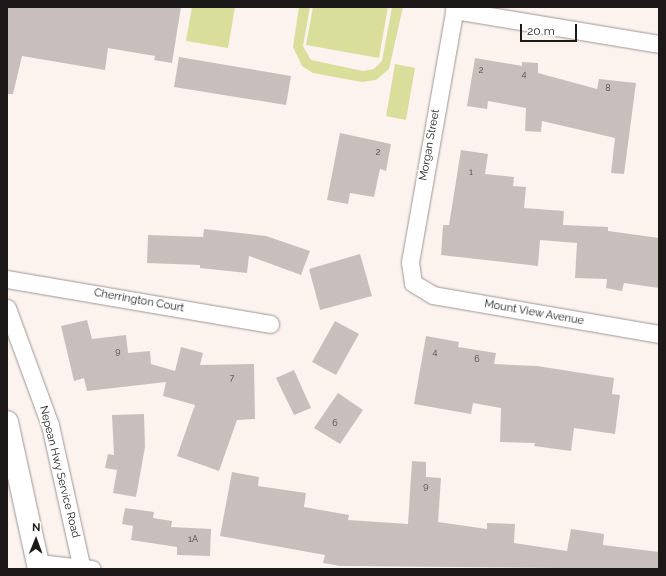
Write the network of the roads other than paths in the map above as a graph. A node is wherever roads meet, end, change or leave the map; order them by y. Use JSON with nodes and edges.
{"nodes":[{"id":1,"x":455,"y":8,"type":"edge"},
{"id":2,"x":659,"y":44,"type":"edge"},
{"id":3,"x":7,"y":279,"type":"edge"},
{"id":4,"x":413,"y":283,"type":"joint"},
{"id":5,"x":7,"y":308,"type":"edge"},
{"id":6,"x":270,"y":324,"type":"dead end"},
{"id":7,"x":659,"y":334,"type":"edge"},
{"id":8,"x":7,"y":422,"type":"edge"},
{"id":9,"x":39,"y":566,"type":"edge"},
{"id":10,"x":85,"y":568,"type":"edge"}],
"edges":[{"from":1,"to":2,"type":"street"},
{"from":1,"to":4,"type":"street","name":"Morgan Street"},
{"from":3,"to":6,"type":"street","name":"Cherrington Court"},
{"from":4,"to":7,"type":"street","name":"Mount View Avenue"},
{"from":5,"to":10,"type":"street","name":"Nepean Hwy Service Road"},
{"from":8,"to":9,"type":"highway"},
{"from":9,"to":10,"type":"street"}]}
